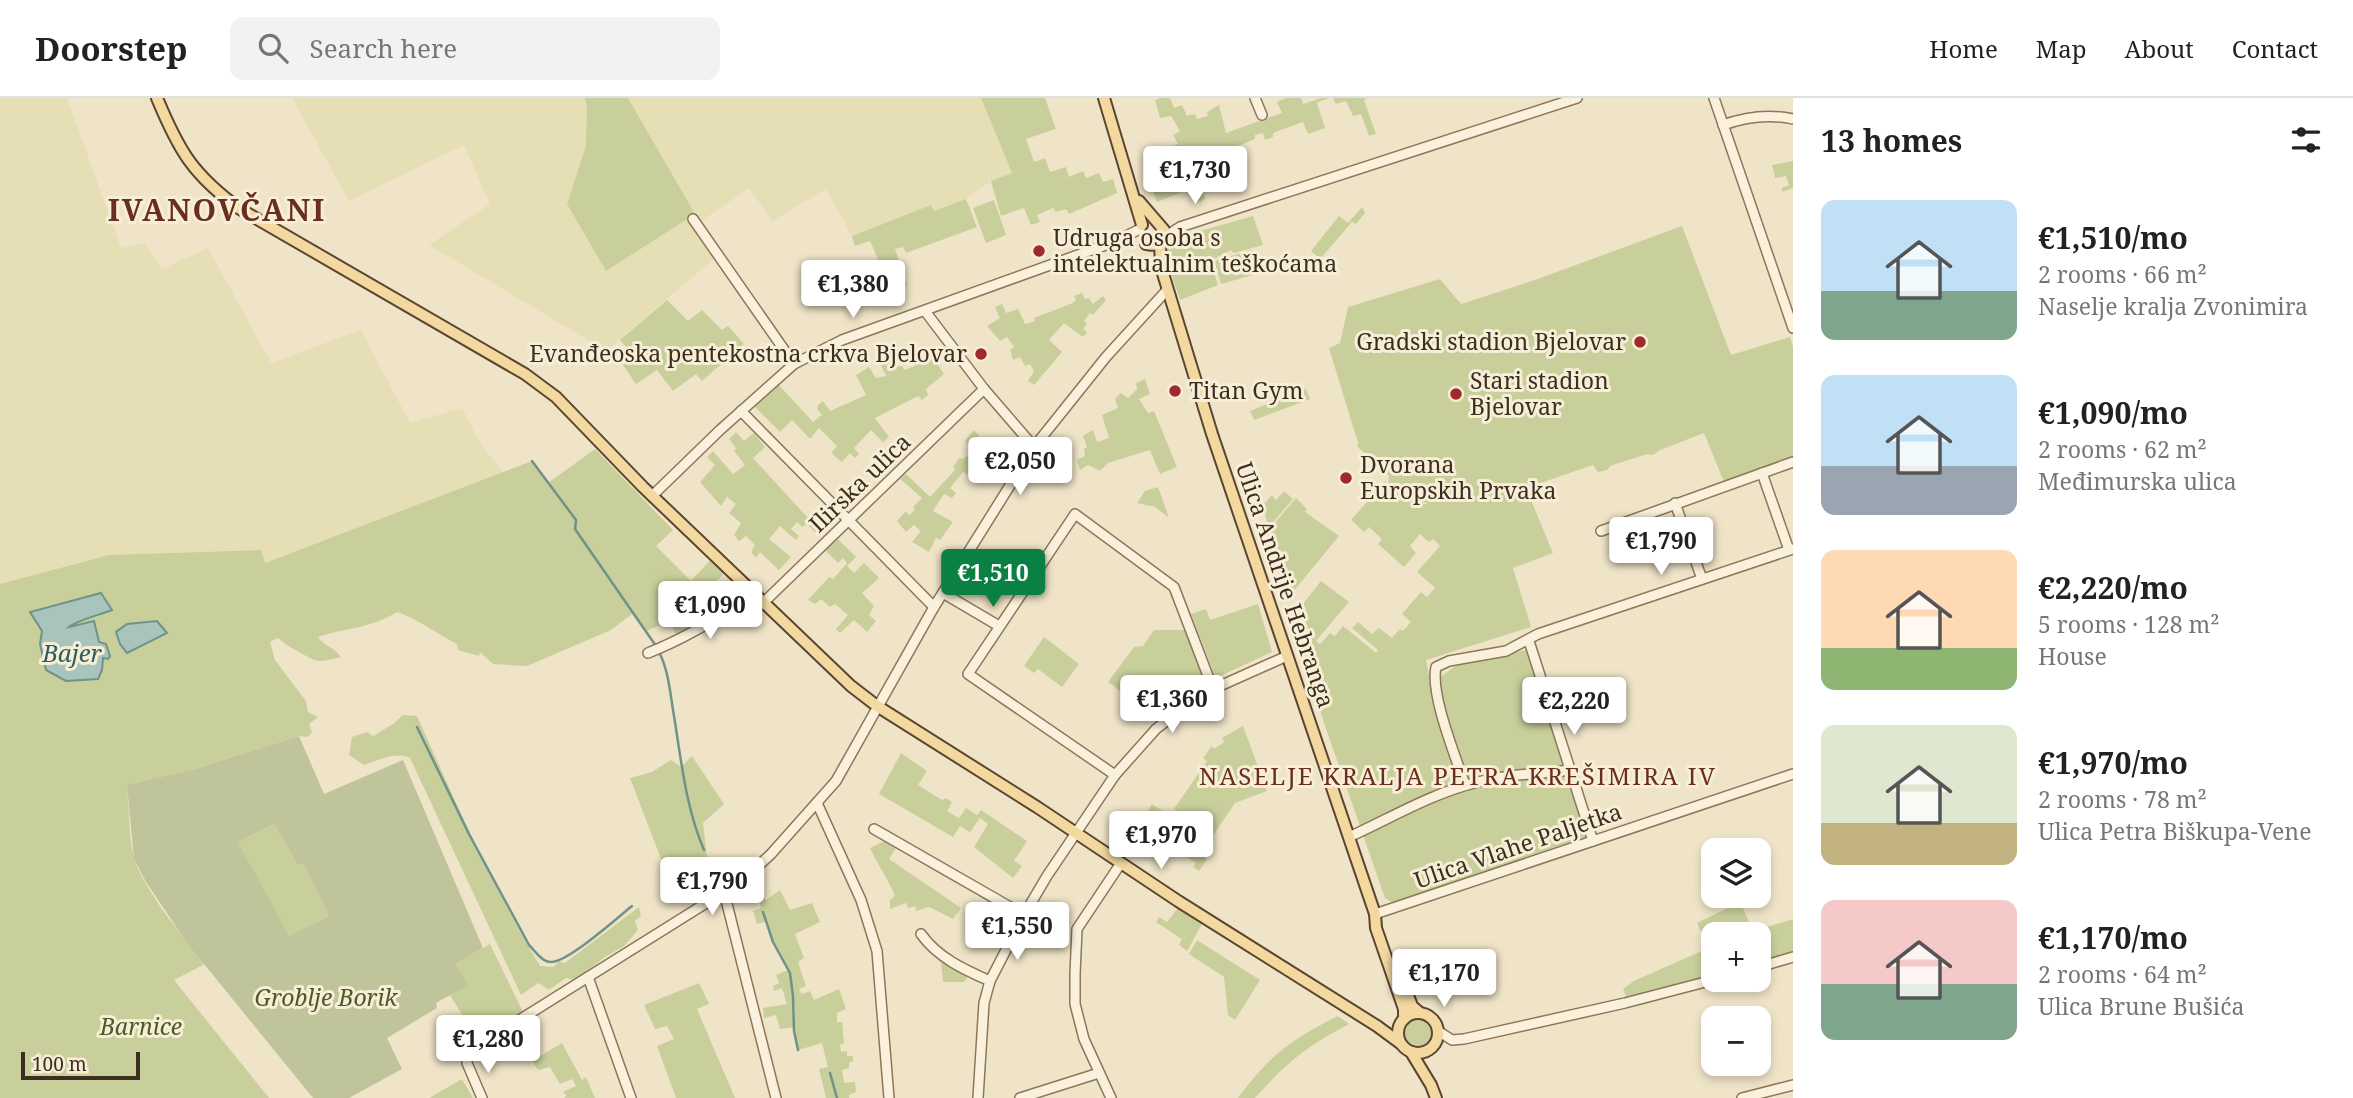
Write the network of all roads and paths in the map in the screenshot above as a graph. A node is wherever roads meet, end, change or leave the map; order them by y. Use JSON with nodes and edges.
{"nodes":[{"id":1,"x":157,"y":98,"type":"edge"},
{"id":2,"x":1104,"y":98,"type":"edge"},
{"id":3,"x":1255,"y":98,"type":"edge"},
{"id":4,"x":1714,"y":98,"type":"edge"},
{"id":5,"x":1573,"y":99,"type":"edge"},
{"id":6,"x":1262,"y":115,"type":"dead end"},
{"id":7,"x":1793,"y":119,"type":"edge"},
{"id":8,"x":1723,"y":125,"type":"junction"},
{"id":9,"x":1136,"y":197,"type":"junction"},
{"id":10,"x":693,"y":219,"type":"dead end"},
{"id":11,"x":1158,"y":222,"type":"junction"},
{"id":12,"x":1180,"y":227,"type":"junction"},
{"id":13,"x":1142,"y":234,"type":"junction"},
{"id":14,"x":1161,"y":240,"type":"junction"},
{"id":15,"x":1160,"y":267,"type":"junction"},
{"id":16,"x":1167,"y":290,"type":"junction"},
{"id":17,"x":925,"y":311,"type":"junction"},
{"id":18,"x":1793,"y":328,"type":"edge"},
{"id":19,"x":794,"y":364,"type":"junction"},
{"id":20,"x":984,"y":389,"type":"junction"},
{"id":21,"x":741,"y":411,"type":"junction"},
{"id":22,"x":1034,"y":447,"type":"junction"},
{"id":23,"x":1793,"y":462,"type":"edge"},
{"id":24,"x":1762,"y":473,"type":"junction"},
{"id":25,"x":652,"y":496,"type":"junction"},
{"id":26,"x":1675,"y":503,"type":"junction"},
{"id":27,"x":849,"y":520,"type":"junction"},
{"id":28,"x":1601,"y":531,"type":"dead end"},
{"id":29,"x":1791,"y":549,"type":"edge"},
{"id":30,"x":1702,"y":579,"type":"junction"},
{"id":31,"x":943,"y":593,"type":"junction"},
{"id":32,"x":753,"y":595,"type":"junction"},
{"id":33,"x":762,"y":604,"type":"junction"},
{"id":34,"x":934,"y":607,"type":"junction"},
{"id":35,"x":999,"y":626,"type":"junction"},
{"id":36,"x":1528,"y":641,"type":"junction"},
{"id":37,"x":648,"y":653,"type":"dead end"},
{"id":38,"x":1287,"y":656,"type":"junction"},
{"id":39,"x":1213,"y":689,"type":"junction"},
{"id":40,"x":877,"y":705,"type":"junction"},
{"id":41,"x":1570,"y":770,"type":"junction"},
{"id":42,"x":1793,"y":774,"type":"edge"},
{"id":43,"x":1115,"y":775,"type":"junction"},
{"id":44,"x":1465,"y":785,"type":"junction"},
{"id":45,"x":817,"y":803,"type":"junction"},
{"id":46,"x":874,"y":829,"type":"dead end"},
{"id":47,"x":1076,"y":834,"type":"junction"},
{"id":48,"x":1349,"y":837,"type":"junction"},
{"id":49,"x":1593,"y":841,"type":"junction"},
{"id":50,"x":1121,"y":863,"type":"junction"},
{"id":51,"x":724,"y":892,"type":"junction"},
{"id":52,"x":1375,"y":914,"type":"junction"},
{"id":53,"x":1024,"y":915,"type":"junction"},
{"id":54,"x":921,"y":934,"type":"dead end"},
{"id":55,"x":1793,"y":957,"type":"edge"},
{"id":56,"x":1771,"y":963,"type":"edge"},
{"id":57,"x":588,"y":977,"type":"junction"},
{"id":58,"x":990,"y":981,"type":"junction"},
{"id":59,"x":1701,"y":983,"type":"edge"},
{"id":60,"x":1420,"y":1013,"type":"junction"},
{"id":61,"x":1402,"y":1021,"type":"junction"},
{"id":62,"x":1377,"y":1026,"type":"junction"},
{"id":63,"x":1438,"y":1031,"type":"junction"},
{"id":64,"x":1400,"y":1043,"type":"junction"},
{"id":65,"x":1431,"y":1049,"type":"junction"},
{"id":66,"x":1411,"y":1052,"type":"junction"},
{"id":67,"x":1098,"y":1073,"type":"junction"},
{"id":68,"x":1431,"y":1085,"type":"junction"},
{"id":69,"x":1793,"y":1085,"type":"edge"},
{"id":70,"x":482,"y":1098,"type":"edge"},
{"id":71,"x":631,"y":1098,"type":"edge"},
{"id":72,"x":776,"y":1098,"type":"edge"},
{"id":73,"x":889,"y":1098,"type":"edge"},
{"id":74,"x":978,"y":1098,"type":"edge"},
{"id":75,"x":1020,"y":1098,"type":"edge"},
{"id":76,"x":1111,"y":1098,"type":"edge"},
{"id":77,"x":1436,"y":1098,"type":"edge"},
{"id":78,"x":1742,"y":1098,"type":"edge"}],
"edges":[{"from":1,"to":25,"type":"main road"},
{"from":2,"to":9,"type":"main road","name":"Ulica Andrije Hebranga"},
{"from":3,"to":6,"type":"street"},
{"from":4,"to":8,"type":"street"},
{"from":5,"to":12,"type":"street"},
{"from":7,"to":8,"type":"street"},
{"from":8,"to":18,"type":"street"},
{"from":9,"to":11,"type":"main road","name":"Ulica Andrije Hebranga"},
{"from":9,"to":13,"type":"main road","name":"Ulica Andrije Hebranga"},
{"from":10,"to":19,"type":"street"},
{"from":11,"to":12,"type":"street"},
{"from":11,"to":13,"type":"main road"},
{"from":11,"to":14,"type":"main road","name":"Ulica Andrije Hebranga"},
{"from":12,"to":14,"type":"street"},
{"from":13,"to":14,"type":"main road"},
{"from":13,"to":15,"type":"main road","name":"Ulica Andrije Hebranga"},
{"from":13,"to":17,"type":"street"},
{"from":14,"to":15,"type":"main road","name":"Ulica Andrije Hebranga"},
{"from":15,"to":16,"type":"main road","name":"Ulica Andrije Hebranga"},
{"from":16,"to":22,"type":"street"},
{"from":16,"to":38,"type":"main road","name":"Ulica Andrije Hebranga"},
{"from":17,"to":19,"type":"street"},
{"from":17,"to":20,"type":"street"},
{"from":19,"to":21,"type":"street"},
{"from":20,"to":22,"type":"street"},
{"from":20,"to":27,"type":"street","name":"Ilirska ulica"},
{"from":21,"to":25,"type":"street"},
{"from":21,"to":27,"type":"street"},
{"from":22,"to":31,"type":"street"},
{"from":23,"to":24,"type":"street"},
{"from":24,"to":26,"type":"street"},
{"from":24,"to":29,"type":"street"},
{"from":25,"to":32,"type":"main road"},
{"from":26,"to":28,"type":"street"},
{"from":26,"to":30,"type":"street"},
{"from":27,"to":33,"type":"street","name":"Ilirska ulica"},
{"from":27,"to":34,"type":"street"},
{"from":29,"to":30,"type":"street"},
{"from":30,"to":36,"type":"street"},
{"from":31,"to":34,"type":"street"},
{"from":31,"to":35,"type":"street"},
{"from":32,"to":33,"type":"main road"},
{"from":32,"to":37,"type":"street"},
{"from":33,"to":40,"type":"main road"},
{"from":34,"to":40,"type":"street"},
{"from":35,"to":39,"type":"street"},
{"from":35,"to":43,"type":"street"},
{"from":36,"to":41,"type":"street"},
{"from":36,"to":44,"type":"street"},
{"from":38,"to":39,"type":"street"},
{"from":38,"to":48,"type":"main road","name":"Ulica Andrije Hebranga"},
{"from":39,"to":43,"type":"street"},
{"from":40,"to":45,"type":"street"},
{"from":40,"to":47,"type":"main road"},
{"from":41,"to":44,"type":"street"},
{"from":41,"to":49,"type":"street"},
{"from":42,"to":49,"type":"street","name":"Ulica Vlahe Paljetka"},
{"from":43,"to":47,"type":"street"},
{"from":44,"to":48,"type":"street"},
{"from":45,"to":51,"type":"street"},
{"from":45,"to":73,"type":"street"},
{"from":46,"to":53,"type":"street"},
{"from":47,"to":50,"type":"main road"},
{"from":47,"to":53,"type":"street"},
{"from":48,"to":52,"type":"main road","name":"Ulica Andrije Hebranga"},
{"from":49,"to":52,"type":"street","name":"Ulica Vlahe Paljetka"},
{"from":50,"to":62,"type":"main road"},
{"from":50,"to":67,"type":"street"},
{"from":51,"to":57,"type":"street"},
{"from":51,"to":72,"type":"street"},
{"from":52,"to":60,"type":"main road","name":"Ulica Andrije Hebranga"},
{"from":52,"to":61,"type":"main road","name":"Ulica Andrije Hebranga"},
{"from":53,"to":58,"type":"street"},
{"from":54,"to":58,"type":"street"},
{"from":55,"to":56,"type":"street"},
{"from":57,"to":70,"type":"street"},
{"from":57,"to":71,"type":"street"},
{"from":58,"to":74,"type":"street"},
{"from":59,"to":63,"type":"street"},
{"from":60,"to":61,"type":"main road"},
{"from":60,"to":63,"type":"main road"},
{"from":61,"to":62,"type":"main road"},
{"from":61,"to":64,"type":"main road"},
{"from":62,"to":64,"type":"main road"},
{"from":63,"to":65,"type":"main road"},
{"from":64,"to":66,"type":"main road"},
{"from":65,"to":66,"type":"main road"},
{"from":65,"to":68,"type":"main road"},
{"from":66,"to":68,"type":"main road"},
{"from":67,"to":75,"type":"street"},
{"from":67,"to":76,"type":"street"},
{"from":68,"to":77,"type":"main road"},
{"from":69,"to":78,"type":"street"}]}
